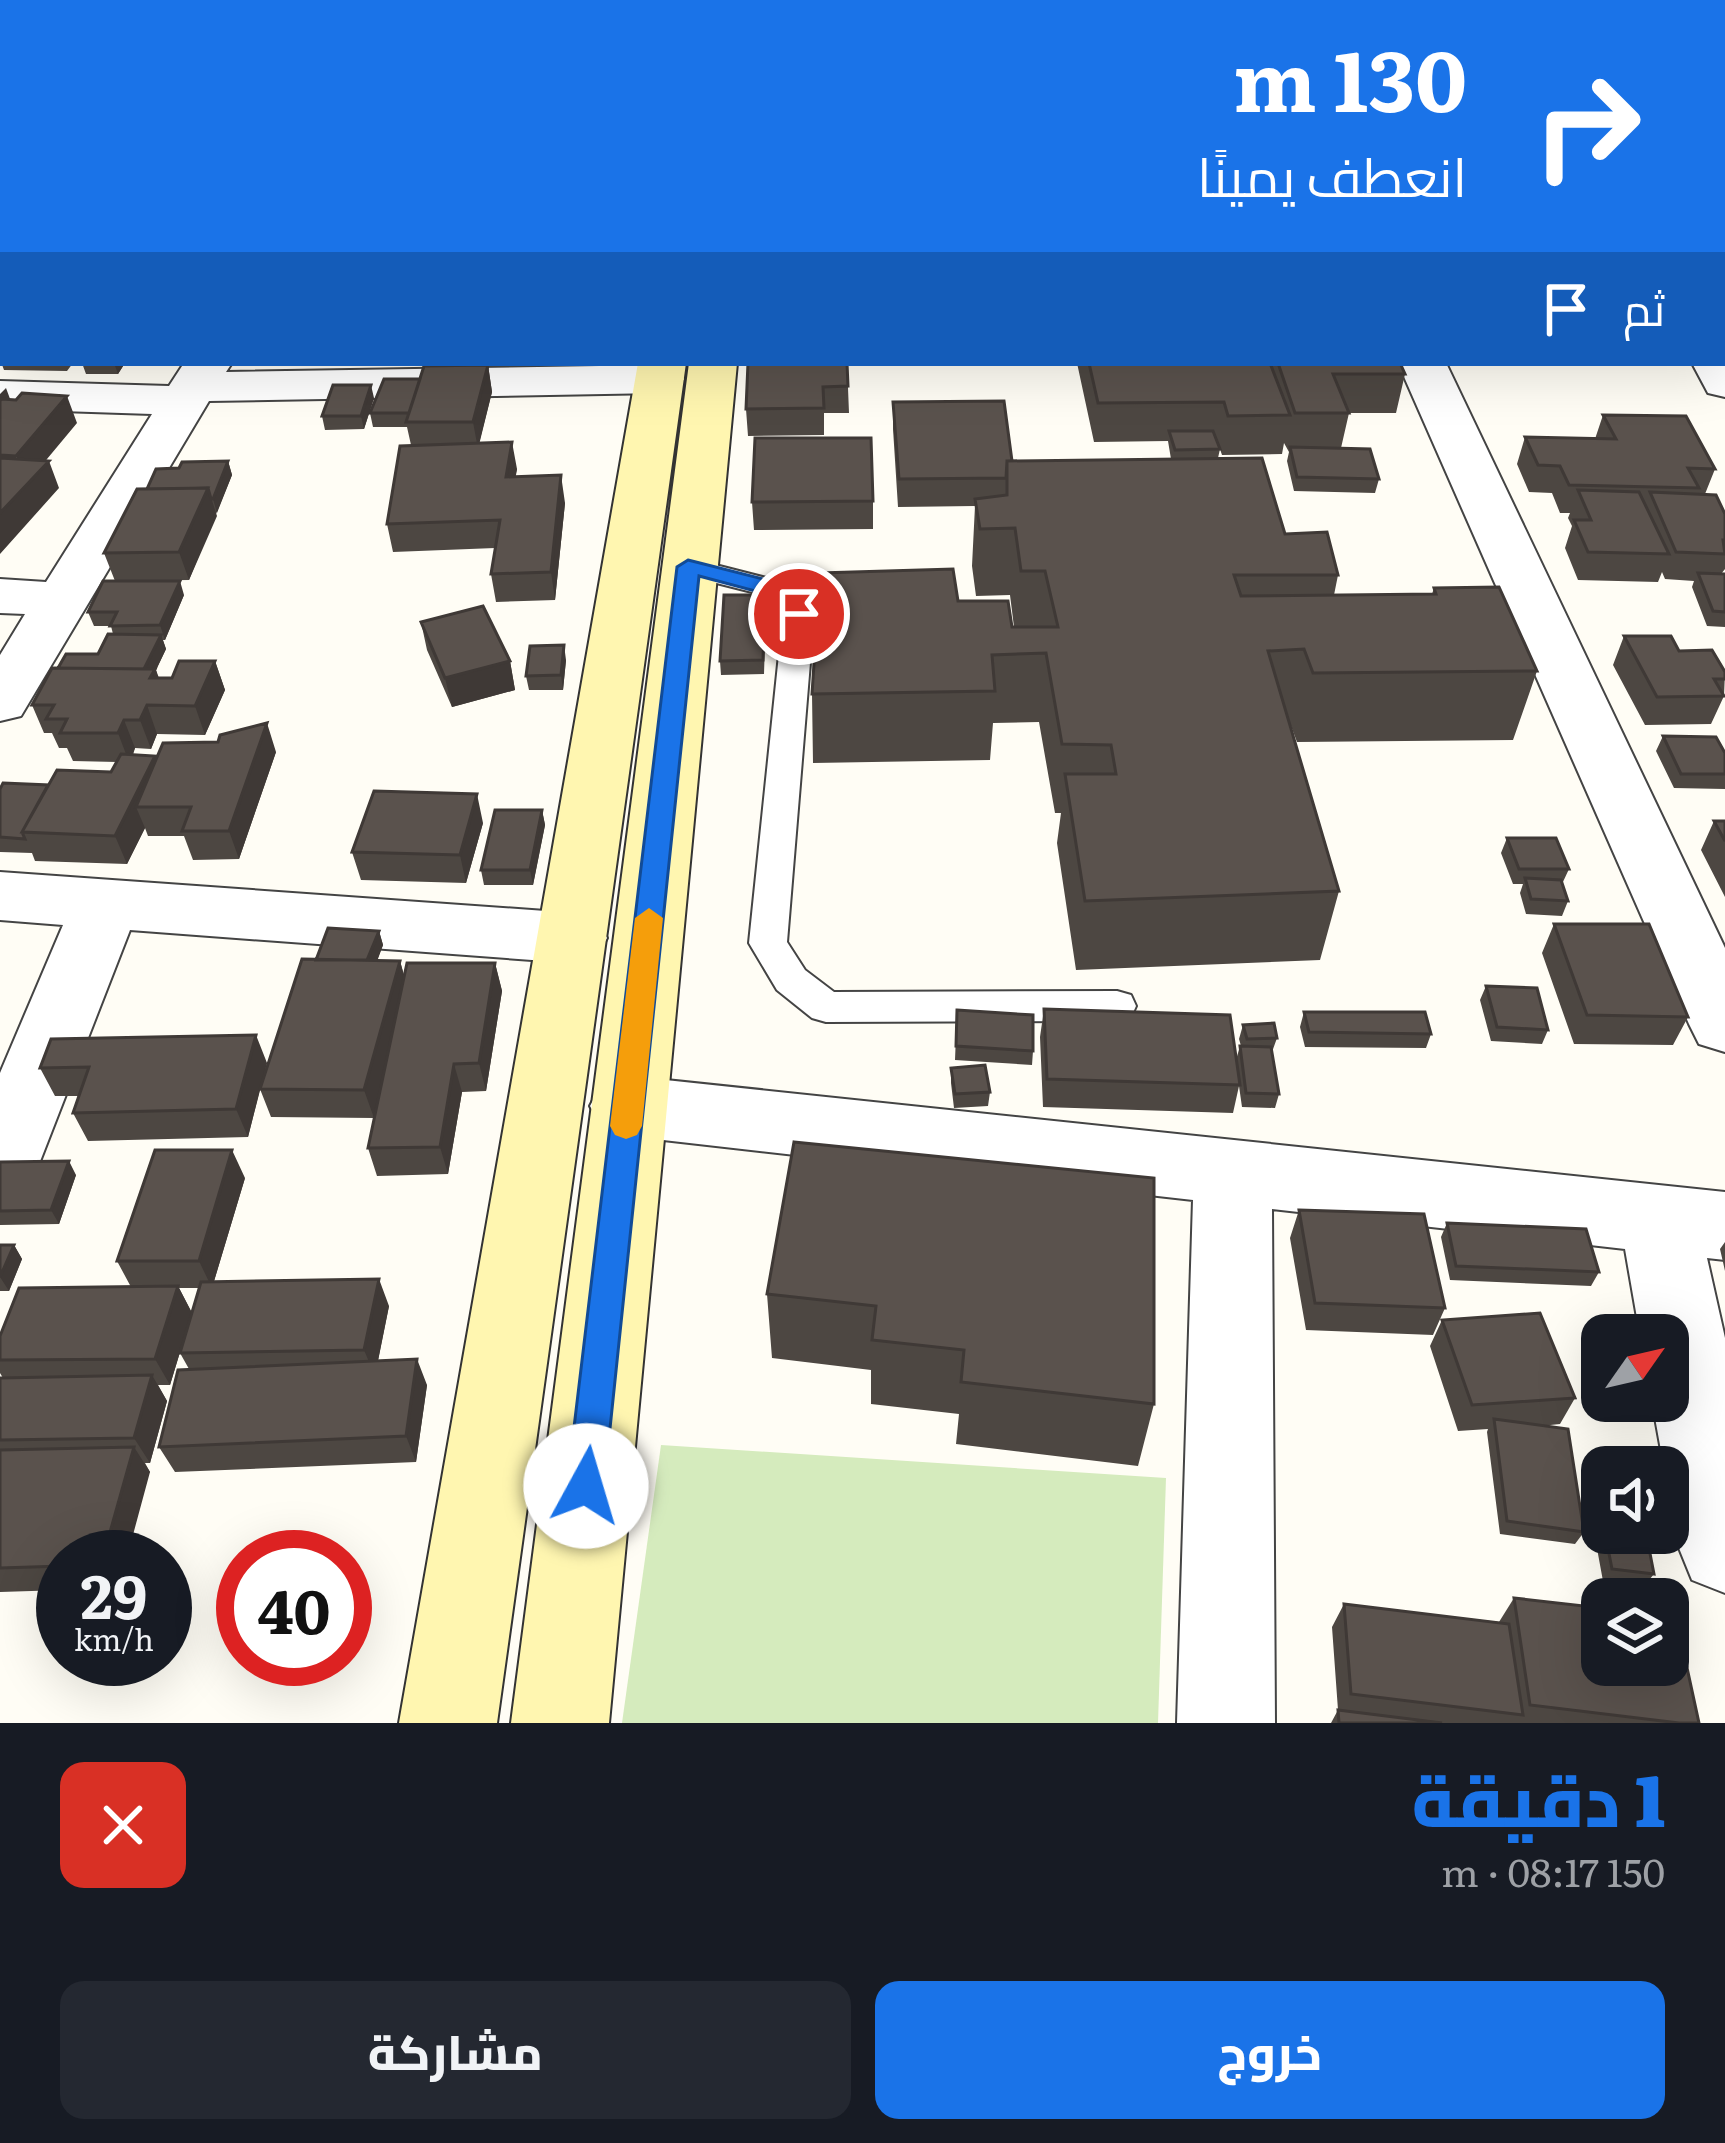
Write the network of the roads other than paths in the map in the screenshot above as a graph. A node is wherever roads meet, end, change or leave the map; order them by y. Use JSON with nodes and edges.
{"nodes":[{"id":1,"x":1424,"y":366,"type":"edge"},
{"id":2,"x":678,"y":368,"type":"edge"},
{"id":3,"x":195,"y":384,"type":"edge"},
{"id":4,"x":0,"y":395,"type":"edge"},
{"id":5,"x":659,"y":567,"type":"junction"},
{"id":6,"x":0,"y":596,"type":"edge"},
{"id":7,"x":62,"y":600,"type":"junction"},
{"id":8,"x":0,"y":702,"type":"edge"},
{"id":9,"x":0,"y":896,"type":"edge"},
{"id":10,"x":106,"y":904,"type":"junction"},
{"id":11,"x":573,"y":938,"type":"junction"},
{"id":12,"x":1117,"y":1006,"type":"edge"},
{"id":13,"x":1725,"y":1024,"type":"edge"},
{"id":14,"x":628,"y":1106,"type":"junction"},
{"id":15,"x":0,"y":1163,"type":"edge"},
{"id":16,"x":1233,"y":1172,"type":"junction"},
{"id":17,"x":1692,"y":1222,"type":"edge"},
{"id":18,"x":1725,"y":1548,"type":"edge"},
{"id":19,"x":448,"y":1723,"type":"edge"},
{"id":20,"x":560,"y":1723,"type":"edge"},
{"id":21,"x":1226,"y":1723,"type":"edge"}],
"edges":[{"from":1,"to":13,"type":"street"},
{"from":2,"to":3,"type":"street"},
{"from":2,"to":5,"type":"street"},
{"from":3,"to":4,"type":"street"},
{"from":3,"to":7,"type":"street"},
{"from":5,"to":11,"type":"street"},
{"from":5,"to":12,"type":"lane"},
{"from":5,"to":14,"type":"street"},
{"from":6,"to":7,"type":"street"},
{"from":7,"to":8,"type":"street"},
{"from":9,"to":10,"type":"street"},
{"from":10,"to":11,"type":"street"},
{"from":10,"to":15,"type":"street"},
{"from":11,"to":19,"type":"street"},
{"from":14,"to":16,"type":"street"},
{"from":14,"to":20,"type":"street"},
{"from":16,"to":17,"type":"street"},
{"from":16,"to":21,"type":"street"},
{"from":17,"to":18,"type":"street"}]}
